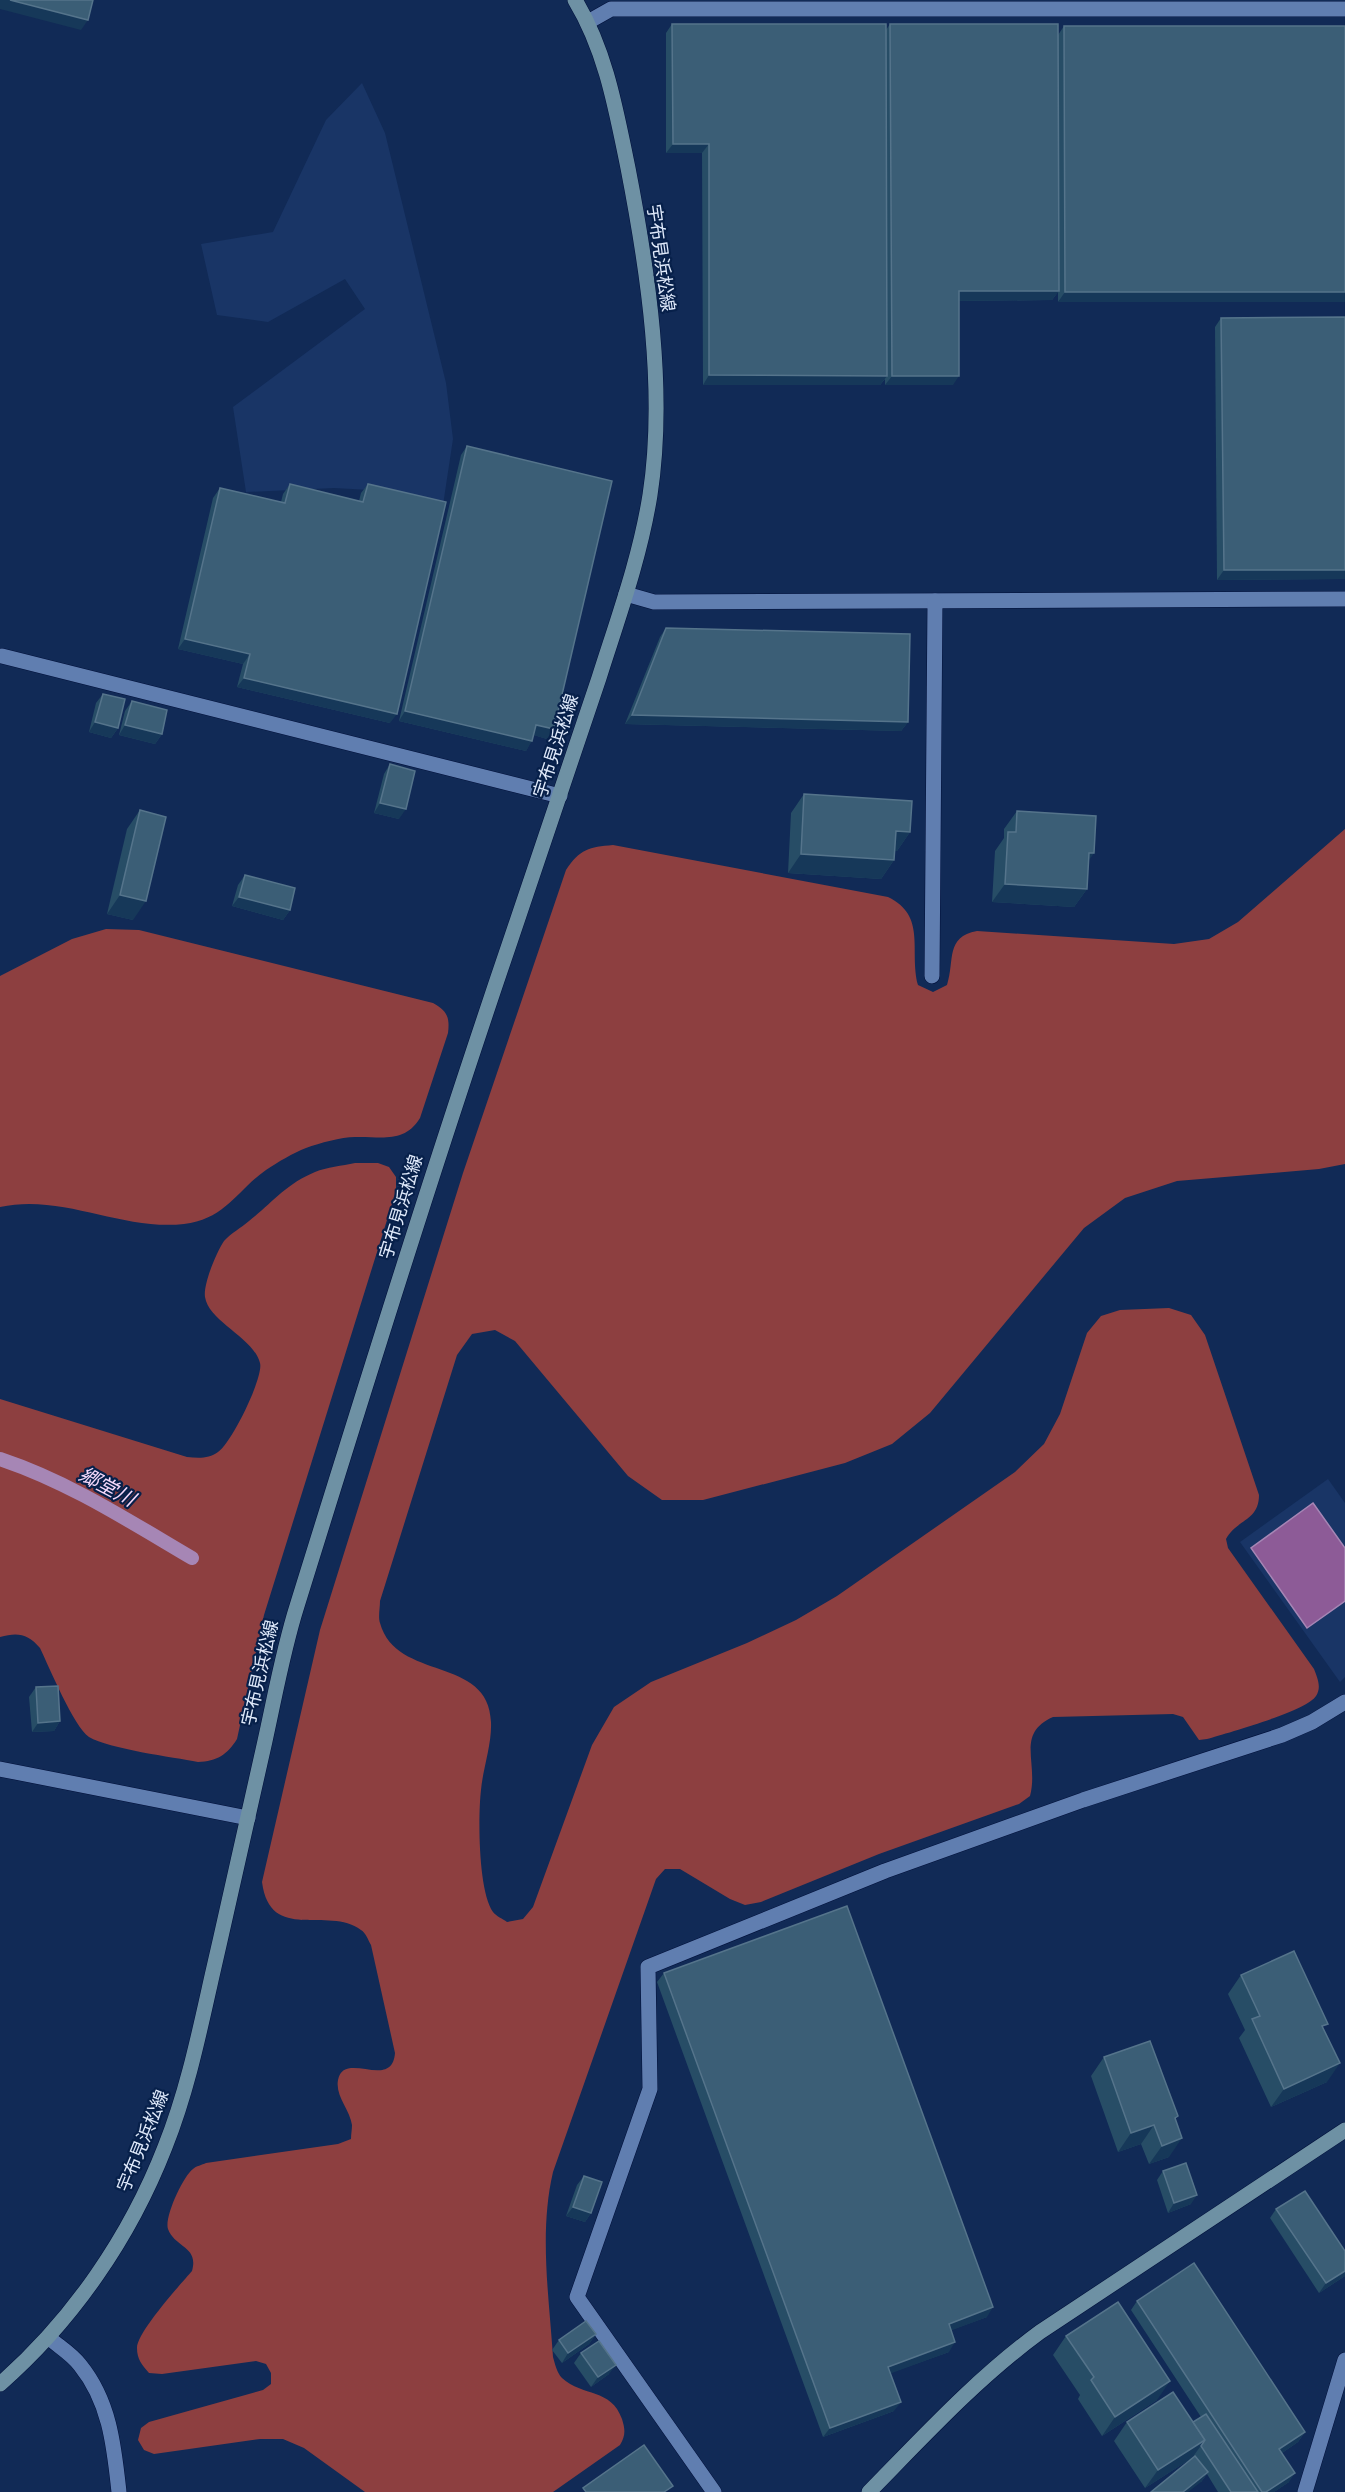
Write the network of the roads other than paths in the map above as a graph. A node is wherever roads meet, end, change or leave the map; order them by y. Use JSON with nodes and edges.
{"nodes":[{"id":1,"x":575,"y":0,"type":"edge"},
{"id":2,"x":610,"y":4,"type":"edge"},
{"id":3,"x":1345,"y":9,"type":"edge"},
{"id":4,"x":588,"y":22,"type":"junction"},
{"id":5,"x":626,"y":594,"type":"junction"},
{"id":6,"x":1345,"y":599,"type":"edge"},
{"id":7,"x":935,"y":601,"type":"junction"},
{"id":8,"x":2,"y":656,"type":"dead end"},
{"id":9,"x":560,"y":796,"type":"junction"},
{"id":10,"x":932,"y":976,"type":"dead end"},
{"id":11,"x":1345,"y":1702,"type":"edge"},
{"id":12,"x":0,"y":1769,"type":"edge"},
{"id":13,"x":248,"y":1818,"type":"junction"},
{"id":14,"x":1345,"y":2130,"type":"edge"},
{"id":15,"x":48,"y":2337,"type":"junction"},
{"id":16,"x":1345,"y":2361,"type":"edge"},
{"id":17,"x":0,"y":2384,"type":"edge"},
{"id":18,"x":119,"y":2492,"type":"edge"},
{"id":19,"x":714,"y":2492,"type":"edge"},
{"id":20,"x":869,"y":2492,"type":"edge"},
{"id":21,"x":1305,"y":2492,"type":"edge"}],
"edges":[{"from":1,"to":4,"type":"main road","name":"宇布見浜松線"},
{"from":2,"to":3,"type":"street"},
{"from":2,"to":4,"type":"street"},
{"from":4,"to":5,"type":"main road","name":"宇布見浜松線"},
{"from":5,"to":7,"type":"street"},
{"from":5,"to":9,"type":"main road","name":"宇布見浜松線"},
{"from":6,"to":7,"type":"street"},
{"from":7,"to":10,"type":"street"},
{"from":8,"to":9,"type":"street"},
{"from":9,"to":13,"type":"main road","name":"宇布見浜松線"},
{"from":11,"to":19,"type":"street"},
{"from":12,"to":13,"type":"street"},
{"from":13,"to":15,"type":"main road","name":"宇布見浜松線"},
{"from":14,"to":20,"type":"main road"},
{"from":15,"to":17,"type":"main road","name":"宇布見浜松線"},
{"from":15,"to":18,"type":"street"},
{"from":16,"to":21,"type":"street"}]}
